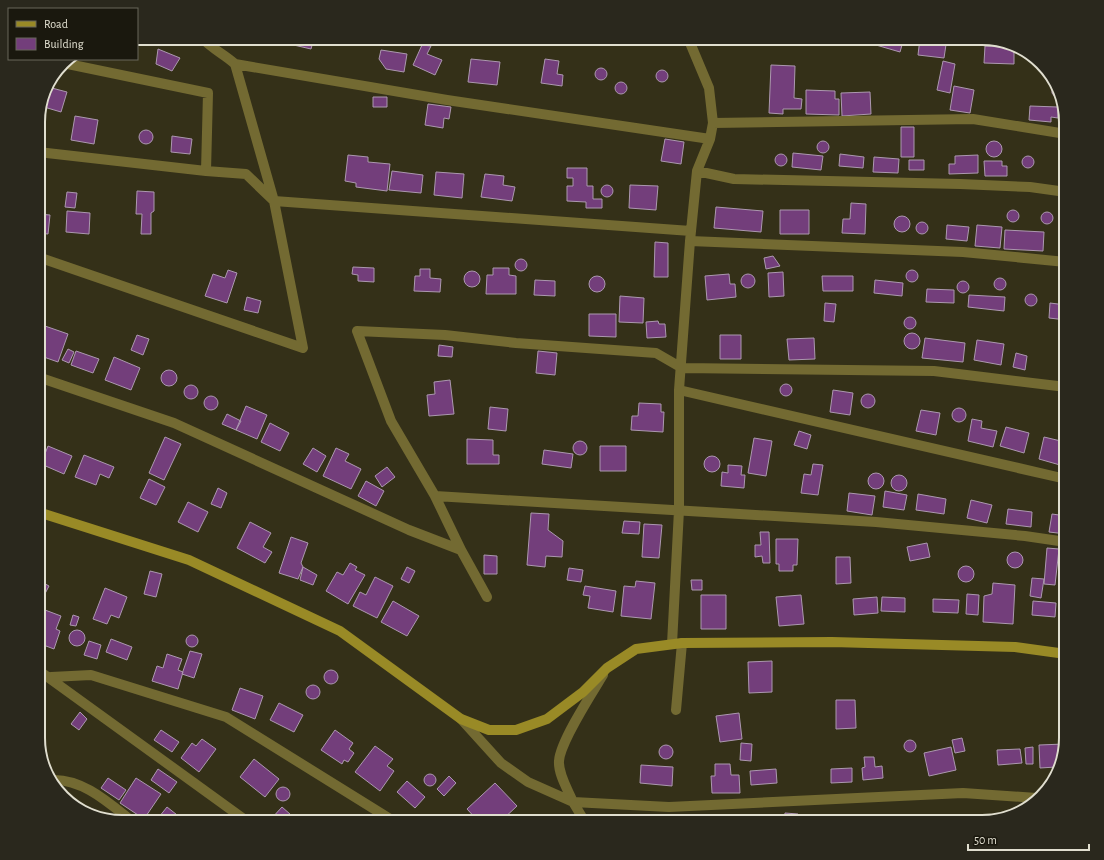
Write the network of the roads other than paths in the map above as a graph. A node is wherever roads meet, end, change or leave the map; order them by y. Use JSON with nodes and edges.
{"nodes":[{"id":1,"x":209,"y":45,"type":"edge"},
{"id":2,"x":691,"y":45,"type":"edge"},
{"id":3,"x":235,"y":64,"type":"junction"},
{"id":4,"x":71,"y":65,"type":"edge"},
{"id":5,"x":713,"y":123,"type":"junction"},
{"id":6,"x":1059,"y":133,"type":"edge"},
{"id":7,"x":710,"y":139,"type":"junction"},
{"id":8,"x":45,"y":153,"type":"edge"},
{"id":9,"x":206,"y":171,"type":"junction"},
{"id":10,"x":697,"y":171,"type":"junction"},
{"id":11,"x":1059,"y":191,"type":"edge"},
{"id":12,"x":274,"y":201,"type":"junction"},
{"id":13,"x":691,"y":236,"type":"junction"},
{"id":14,"x":45,"y":259,"type":"edge"},
{"id":15,"x":1059,"y":261,"type":"edge"},
{"id":16,"x":682,"y":368,"type":"junction"},
{"id":17,"x":45,"y":379,"type":"edge"},
{"id":18,"x":1059,"y":386,"type":"edge"},
{"id":19,"x":679,"y":390,"type":"junction"},
{"id":20,"x":1059,"y":477,"type":"edge"},
{"id":21,"x":435,"y":496,"type":"junction"},
{"id":22,"x":679,"y":510,"type":"junction"},
{"id":23,"x":45,"y":514,"type":"edge"},
{"id":24,"x":1059,"y":541,"type":"edge"},
{"id":25,"x":461,"y":550,"type":"junction"},
{"id":26,"x":487,"y":597,"type":"dead end"},
{"id":27,"x":682,"y":643,"type":"junction"},
{"id":28,"x":672,"y":644,"type":"junction"},
{"id":29,"x":1059,"y":653,"type":"edge"},
{"id":30,"x":607,"y":668,"type":"junction"},
{"id":31,"x":45,"y":674,"type":"edge"},
{"id":32,"x":51,"y":677,"type":"junction"},
{"id":33,"x":676,"y":710,"type":"dead end"},
{"id":34,"x":461,"y":719,"type":"junction"},
{"id":35,"x":59,"y":781,"type":"edge"},
{"id":36,"x":1030,"y":798,"type":"edge"},
{"id":37,"x":573,"y":802,"type":"junction"},
{"id":38,"x":124,"y":815,"type":"edge"},
{"id":39,"x":238,"y":815,"type":"edge"},
{"id":40,"x":384,"y":815,"type":"edge"},
{"id":41,"x":581,"y":815,"type":"edge"}],
"edges":[{"from":1,"to":3,"type":"street"},
{"from":2,"to":5,"type":"street"},
{"from":3,"to":7,"type":"street"},
{"from":3,"to":12,"type":"street"},
{"from":4,"to":9,"type":"street"},
{"from":5,"to":6,"type":"street"},
{"from":5,"to":7,"type":"street"},
{"from":7,"to":10,"type":"street"},
{"from":8,"to":9,"type":"street"},
{"from":9,"to":12,"type":"street"},
{"from":10,"to":11,"type":"street"},
{"from":10,"to":13,"type":"street"},
{"from":12,"to":13,"type":"street"},
{"from":12,"to":14,"type":"street"},
{"from":13,"to":15,"type":"street"},
{"from":13,"to":16,"type":"street"},
{"from":16,"to":18,"type":"street"},
{"from":16,"to":19,"type":"street"},
{"from":16,"to":21,"type":"street"},
{"from":17,"to":25,"type":"street"},
{"from":19,"to":20,"type":"street"},
{"from":19,"to":22,"type":"street"},
{"from":21,"to":22,"type":"street"},
{"from":21,"to":25,"type":"street"},
{"from":22,"to":24,"type":"street"},
{"from":22,"to":28,"type":"street"},
{"from":23,"to":34,"type":"street"},
{"from":25,"to":26,"type":"street"},
{"from":27,"to":28,"type":"street"},
{"from":27,"to":29,"type":"street"},
{"from":27,"to":33,"type":"street"},
{"from":28,"to":30,"type":"street"},
{"from":30,"to":34,"type":"street"},
{"from":30,"to":37,"type":"street"},
{"from":31,"to":32,"type":"street"},
{"from":32,"to":39,"type":"street"},
{"from":32,"to":40,"type":"street"},
{"from":34,"to":37,"type":"street"},
{"from":35,"to":38,"type":"street"},
{"from":36,"to":37,"type":"street"},
{"from":37,"to":41,"type":"street"}]}
